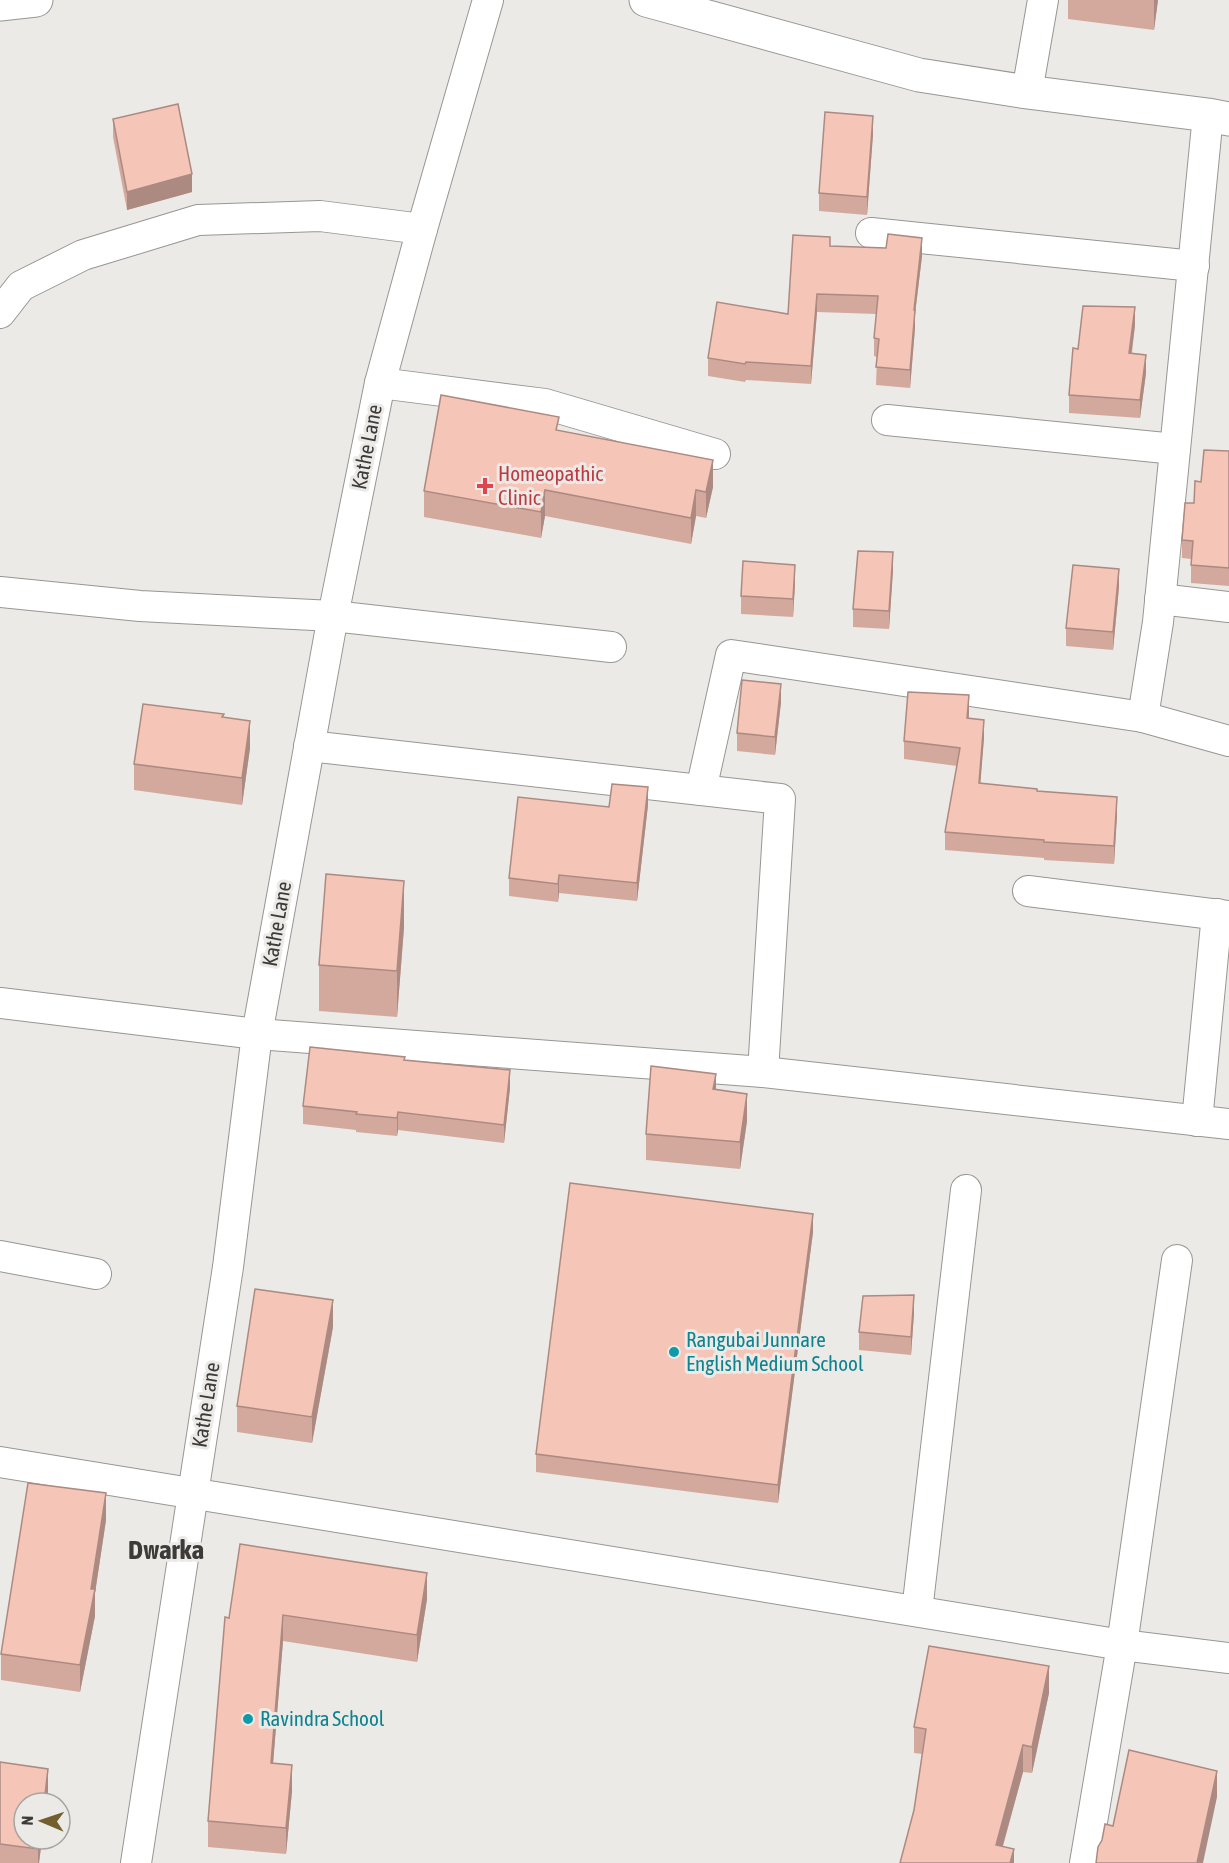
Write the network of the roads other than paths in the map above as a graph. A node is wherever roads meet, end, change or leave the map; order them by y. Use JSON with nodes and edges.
{"nodes":[{"id":1,"x":36,"y":0,"type":"edge"},
{"id":2,"x":488,"y":0,"type":"edge"},
{"id":3,"x":646,"y":0,"type":"edge"},
{"id":4,"x":1043,"y":0,"type":"edge"},
{"id":5,"x":0,"y":4,"type":"edge"},
{"id":6,"x":1027,"y":92,"type":"junction"},
{"id":7,"x":1219,"y":117,"type":"edge"},
{"id":8,"x":422,"y":229,"type":"junction"},
{"id":9,"x":871,"y":233,"type":"dead end"},
{"id":10,"x":1194,"y":266,"type":"junction"},
{"id":11,"x":0,"y":313,"type":"edge"},
{"id":12,"x":380,"y":383,"type":"junction"},
{"id":13,"x":887,"y":420,"type":"dead end"},
{"id":14,"x":1175,"y":449,"type":"junction"},
{"id":15,"x":715,"y":454,"type":"dead end"},
{"id":16,"x":0,"y":592,"type":"edge"},
{"id":17,"x":1160,"y":600,"type":"junction"},
{"id":18,"x":1229,"y":606,"type":"edge"},
{"id":19,"x":333,"y":616,"type":"junction"},
{"id":20,"x":610,"y":647,"type":"dead end"},
{"id":21,"x":1143,"y":717,"type":"junction"},
{"id":22,"x":1229,"y":741,"type":"edge"},
{"id":23,"x":309,"y":746,"type":"junction"},
{"id":24,"x":701,"y":790,"type":"junction"},
{"id":25,"x":1028,"y":891,"type":"dead end"},
{"id":26,"x":1223,"y":915,"type":"edge"},
{"id":27,"x":0,"y":1003,"type":"edge"},
{"id":28,"x":257,"y":1034,"type":"junction"},
{"id":29,"x":763,"y":1072,"type":"junction"},
{"id":30,"x":1197,"y":1121,"type":"junction"},
{"id":31,"x":1229,"y":1124,"type":"edge"},
{"id":32,"x":966,"y":1190,"type":"dead end"},
{"id":33,"x":0,"y":1256,"type":"edge"},
{"id":34,"x":1177,"y":1260,"type":"dead end"},
{"id":35,"x":96,"y":1274,"type":"dead end"},
{"id":36,"x":0,"y":1462,"type":"edge"},
{"id":37,"x":192,"y":1494,"type":"junction"},
{"id":38,"x":916,"y":1611,"type":"junction"},
{"id":39,"x":1122,"y":1645,"type":"junction"},
{"id":40,"x":1229,"y":1658,"type":"edge"},
{"id":41,"x":136,"y":1863,"type":"edge"},
{"id":42,"x":1085,"y":1863,"type":"edge"}],
"edges":[{"from":1,"to":5,"type":"street"},
{"from":2,"to":8,"type":"street","name":"Kathe Lane"},
{"from":3,"to":6,"type":"street"},
{"from":4,"to":6,"type":"street"},
{"from":6,"to":7,"type":"street"},
{"from":7,"to":10,"type":"street"},
{"from":8,"to":11,"type":"street"},
{"from":8,"to":12,"type":"street","name":"Kathe Lane"},
{"from":9,"to":10,"type":"street"},
{"from":10,"to":14,"type":"street"},
{"from":12,"to":15,"type":"street"},
{"from":12,"to":19,"type":"street","name":"Kathe Lane"},
{"from":13,"to":14,"type":"street"},
{"from":14,"to":17,"type":"street"},
{"from":16,"to":19,"type":"street"},
{"from":17,"to":18,"type":"street"},
{"from":17,"to":21,"type":"street"},
{"from":19,"to":20,"type":"street"},
{"from":19,"to":23,"type":"street","name":"Kathe Lane"},
{"from":21,"to":22,"type":"street"},
{"from":21,"to":24,"type":"street"},
{"from":23,"to":24,"type":"street"},
{"from":23,"to":28,"type":"street","name":"Kathe Lane"},
{"from":24,"to":29,"type":"street"},
{"from":25,"to":26,"type":"street"},
{"from":26,"to":30,"type":"street"},
{"from":27,"to":28,"type":"street"},
{"from":28,"to":29,"type":"street"},
{"from":28,"to":37,"type":"street","name":"Kathe Lane"},
{"from":29,"to":30,"type":"street"},
{"from":30,"to":31,"type":"street"},
{"from":32,"to":38,"type":"street"},
{"from":33,"to":35,"type":"street"},
{"from":34,"to":39,"type":"street"},
{"from":36,"to":37,"type":"street"},
{"from":37,"to":38,"type":"street"},
{"from":37,"to":41,"type":"street","name":"Kathe Lane"},
{"from":38,"to":39,"type":"street"},
{"from":39,"to":40,"type":"street"},
{"from":39,"to":42,"type":"street"}]}
